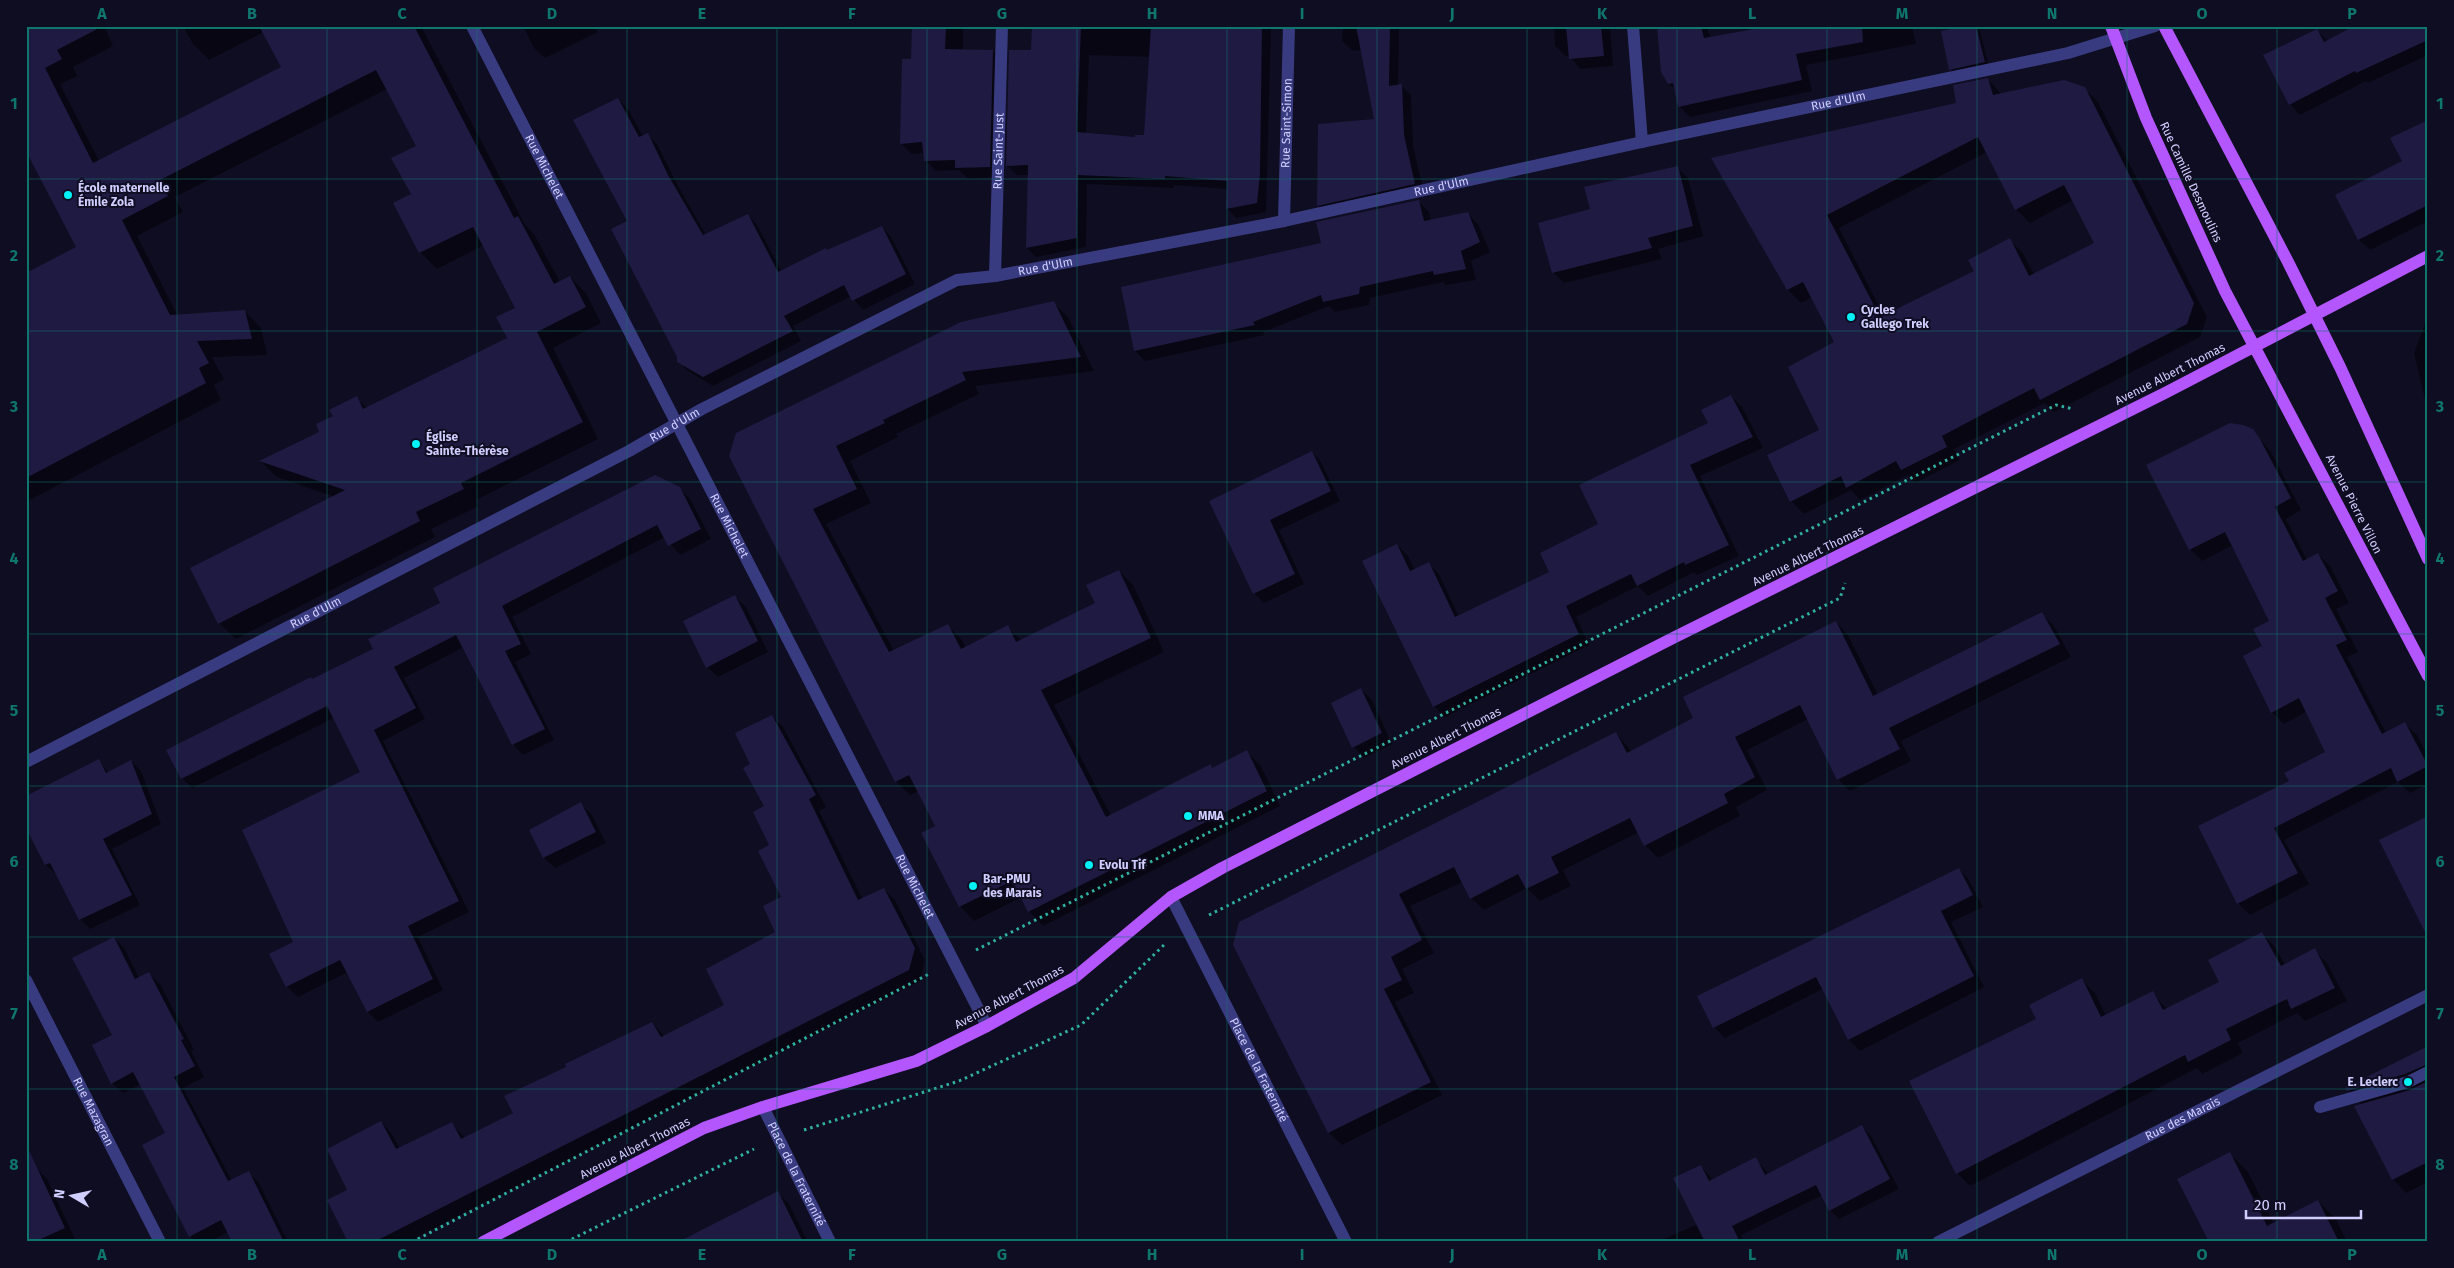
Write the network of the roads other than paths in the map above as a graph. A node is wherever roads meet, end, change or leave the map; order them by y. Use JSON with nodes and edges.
{"nodes":[{"id":1,"x":472,"y":26,"type":"edge"},
{"id":2,"x":1002,"y":26,"type":"edge"},
{"id":3,"x":1290,"y":26,"type":"edge"},
{"id":4,"x":1633,"y":26,"type":"edge"},
{"id":5,"x":2155,"y":26,"type":"edge"},
{"id":6,"x":2164,"y":26,"type":"edge"},
{"id":7,"x":2113,"y":32,"type":"edge"},
{"id":8,"x":1642,"y":142,"type":"junction"},
{"id":9,"x":1284,"y":221,"type":"junction"},
{"id":10,"x":2428,"y":256,"type":"edge"},
{"id":11,"x":995,"y":276,"type":"junction"},
{"id":12,"x":2314,"y":314,"type":"junction"},
{"id":13,"x":2254,"y":346,"type":"junction"},
{"id":14,"x":677,"y":425,"type":"junction"},
{"id":15,"x":2428,"y":560,"type":"edge"},
{"id":16,"x":2428,"y":676,"type":"edge"},
{"id":17,"x":26,"y":762,"type":"edge"},
{"id":18,"x":1171,"y":897,"type":"junction"},
{"id":19,"x":26,"y":980,"type":"edge"},
{"id":20,"x":2428,"y":996,"type":"edge"},
{"id":21,"x":987,"y":1026,"type":"junction"},
{"id":22,"x":2428,"y":1072,"type":"edge"},
{"id":23,"x":763,"y":1107,"type":"junction"},
{"id":24,"x":2320,"y":1107,"type":"dead end"},
{"id":25,"x":160,"y":1242,"type":"edge"},
{"id":26,"x":483,"y":1242,"type":"edge"},
{"id":27,"x":830,"y":1242,"type":"edge"},
{"id":28,"x":1346,"y":1242,"type":"edge"},
{"id":29,"x":1938,"y":1242,"type":"edge"}],
"edges":[{"from":1,"to":14,"type":"street","name":"Rue Michelet"},
{"from":2,"to":11,"type":"street","name":"Rue Saint-Just"},
{"from":3,"to":9,"type":"street","name":"Rue Saint-Simon"},
{"from":4,"to":8,"type":"street"},
{"from":5,"to":7,"type":"street","name":"Rue d'Ulm"},
{"from":6,"to":12,"type":"main road"},
{"from":7,"to":8,"type":"street","name":"Rue d'Ulm"},
{"from":7,"to":13,"type":"main road","name":"Rue Camille Desmoulins"},
{"from":8,"to":9,"type":"street","name":"Rue d'Ulm"},
{"from":9,"to":11,"type":"street","name":"Rue d'Ulm"},
{"from":10,"to":12,"type":"main road","name":"Avenue Albert Thomas"},
{"from":11,"to":14,"type":"street","name":"Rue d'Ulm"},
{"from":12,"to":13,"type":"main road","name":"Avenue Albert Thomas"},
{"from":12,"to":15,"type":"main road"},
{"from":13,"to":16,"type":"main road","name":"Avenue Pierre Villon"},
{"from":13,"to":18,"type":"main road","name":"Avenue Albert Thomas"},
{"from":14,"to":17,"type":"street","name":"Rue d'Ulm"},
{"from":14,"to":21,"type":"street","name":"Rue Michelet"},
{"from":18,"to":21,"type":"main road","name":"Avenue Albert Thomas"},
{"from":18,"to":28,"type":"street","name":"Place de la Fraternité"},
{"from":19,"to":25,"type":"street","name":"Rue Mazagran"},
{"from":20,"to":29,"type":"street","name":"Rue des Marais"},
{"from":21,"to":23,"type":"main road","name":"Avenue Albert Thomas"},
{"from":22,"to":24,"type":"street"},
{"from":23,"to":26,"type":"main road","name":"Avenue Albert Thomas"},
{"from":23,"to":27,"type":"street","name":"Place de la Fraternité"}]}
